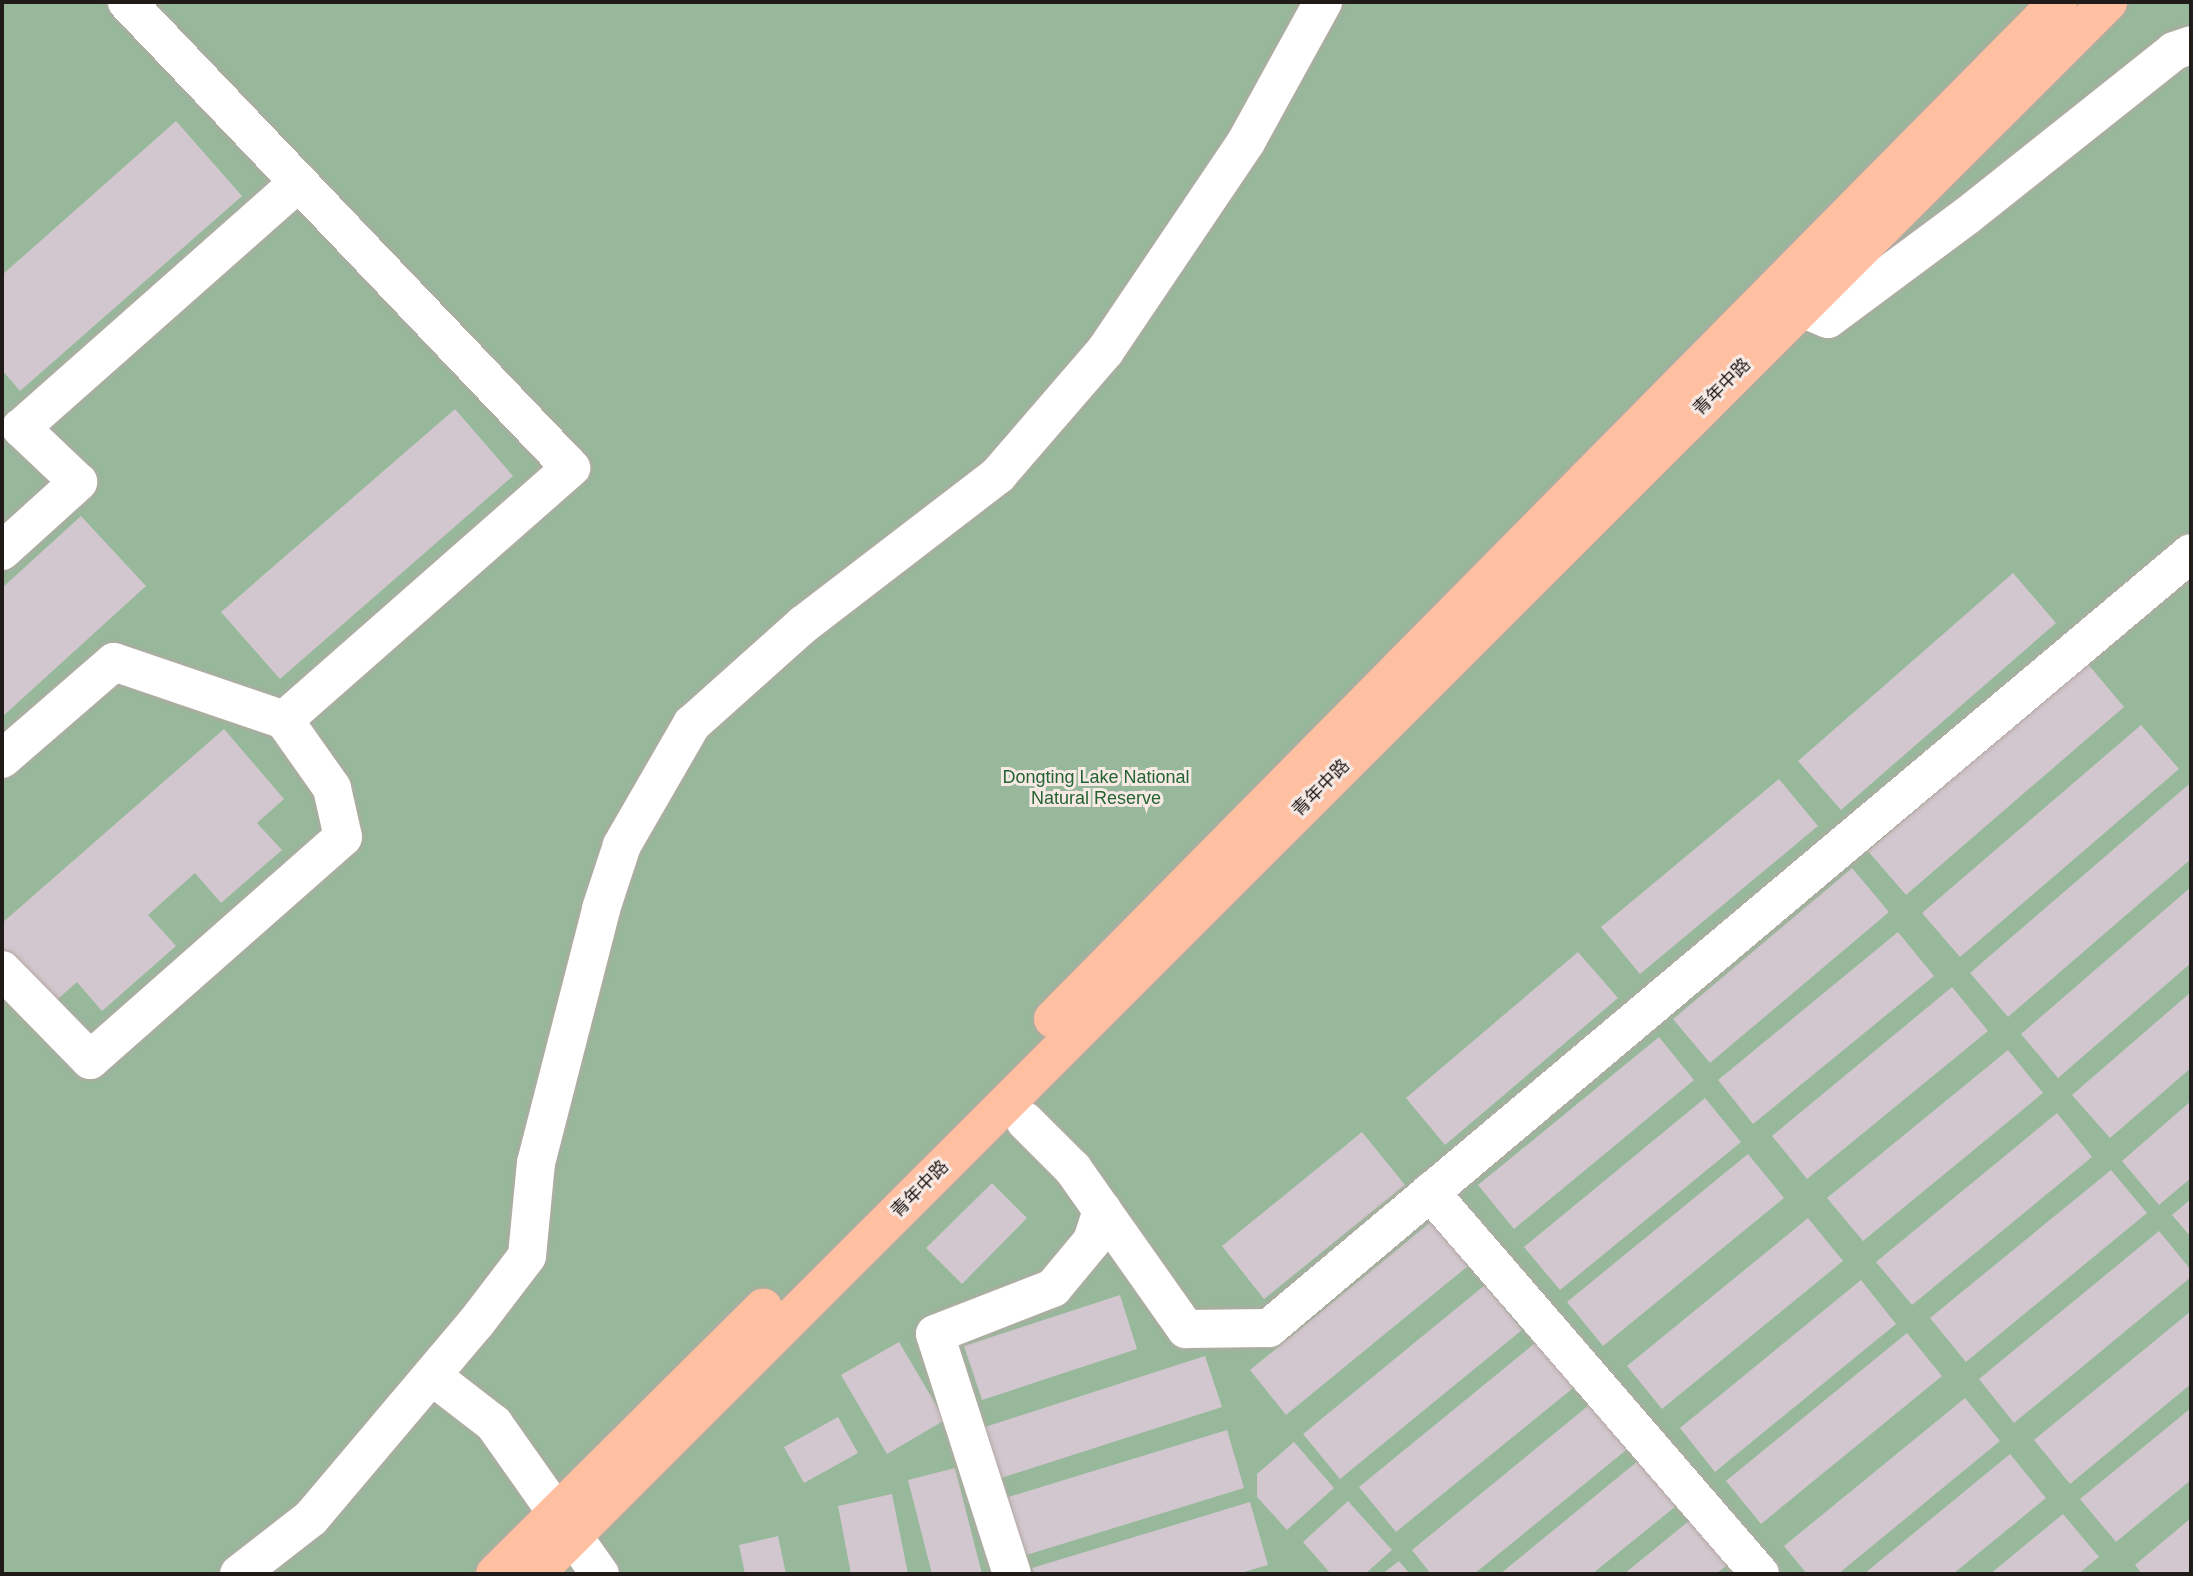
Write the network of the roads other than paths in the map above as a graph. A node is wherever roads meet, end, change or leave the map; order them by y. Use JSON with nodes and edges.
{"nodes":[{"id":1,"x":127,"y":2,"type":"edge"},
{"id":2,"x":1323,"y":2,"type":"edge"},
{"id":3,"x":2057,"y":2,"type":"edge"},
{"id":4,"x":2108,"y":2,"type":"edge"},
{"id":5,"x":2191,"y":45,"type":"edge"},
{"id":6,"x":299,"y":182,"type":"junction"},
{"id":7,"x":1802,"y":308,"type":"junction"},
{"id":8,"x":2,"y":551,"type":"edge"},
{"id":9,"x":2191,"y":553,"type":"edge"},
{"id":10,"x":284,"y":720,"type":"junction"},
{"id":11,"x":2,"y":759,"type":"edge"},
{"id":12,"x":2,"y":970,"type":"edge"},
{"id":13,"x":1025,"y":1121,"type":"dead end"},
{"id":14,"x":1430,"y":1192,"type":"junction"},
{"id":15,"x":1102,"y":1210,"type":"junction"},
{"id":16,"x":432,"y":1376,"type":"junction"},
{"id":17,"x":565,"y":1525,"type":"junction"},
{"id":18,"x":239,"y":1574,"type":"edge"},
{"id":19,"x":495,"y":1574,"type":"edge"},
{"id":20,"x":534,"y":1574,"type":"edge"},
{"id":21,"x":600,"y":1574,"type":"edge"},
{"id":22,"x":1012,"y":1574,"type":"edge"},
{"id":23,"x":1760,"y":1574,"type":"edge"}],
"edges":[{"from":1,"to":6,"type":"street"},
{"from":2,"to":16,"type":"street"},
{"from":3,"to":17,"type":"main road"},
{"from":4,"to":7,"type":"main road","name":"青年中路"},
{"from":5,"to":7,"type":"street"},
{"from":6,"to":8,"type":"street"},
{"from":6,"to":10,"type":"street"},
{"from":7,"to":17,"type":"main road","name":"青年中路"},
{"from":9,"to":14,"type":"street"},
{"from":10,"to":11,"type":"street"},
{"from":10,"to":12,"type":"street"},
{"from":13,"to":15,"type":"street"},
{"from":14,"to":15,"type":"street"},
{"from":14,"to":23,"type":"street"},
{"from":15,"to":22,"type":"street"},
{"from":16,"to":17,"type":"street"},
{"from":16,"to":18,"type":"street"},
{"from":17,"to":19,"type":"main road"},
{"from":17,"to":20,"type":"main road","name":"青年中路"},
{"from":17,"to":21,"type":"street"}]}
